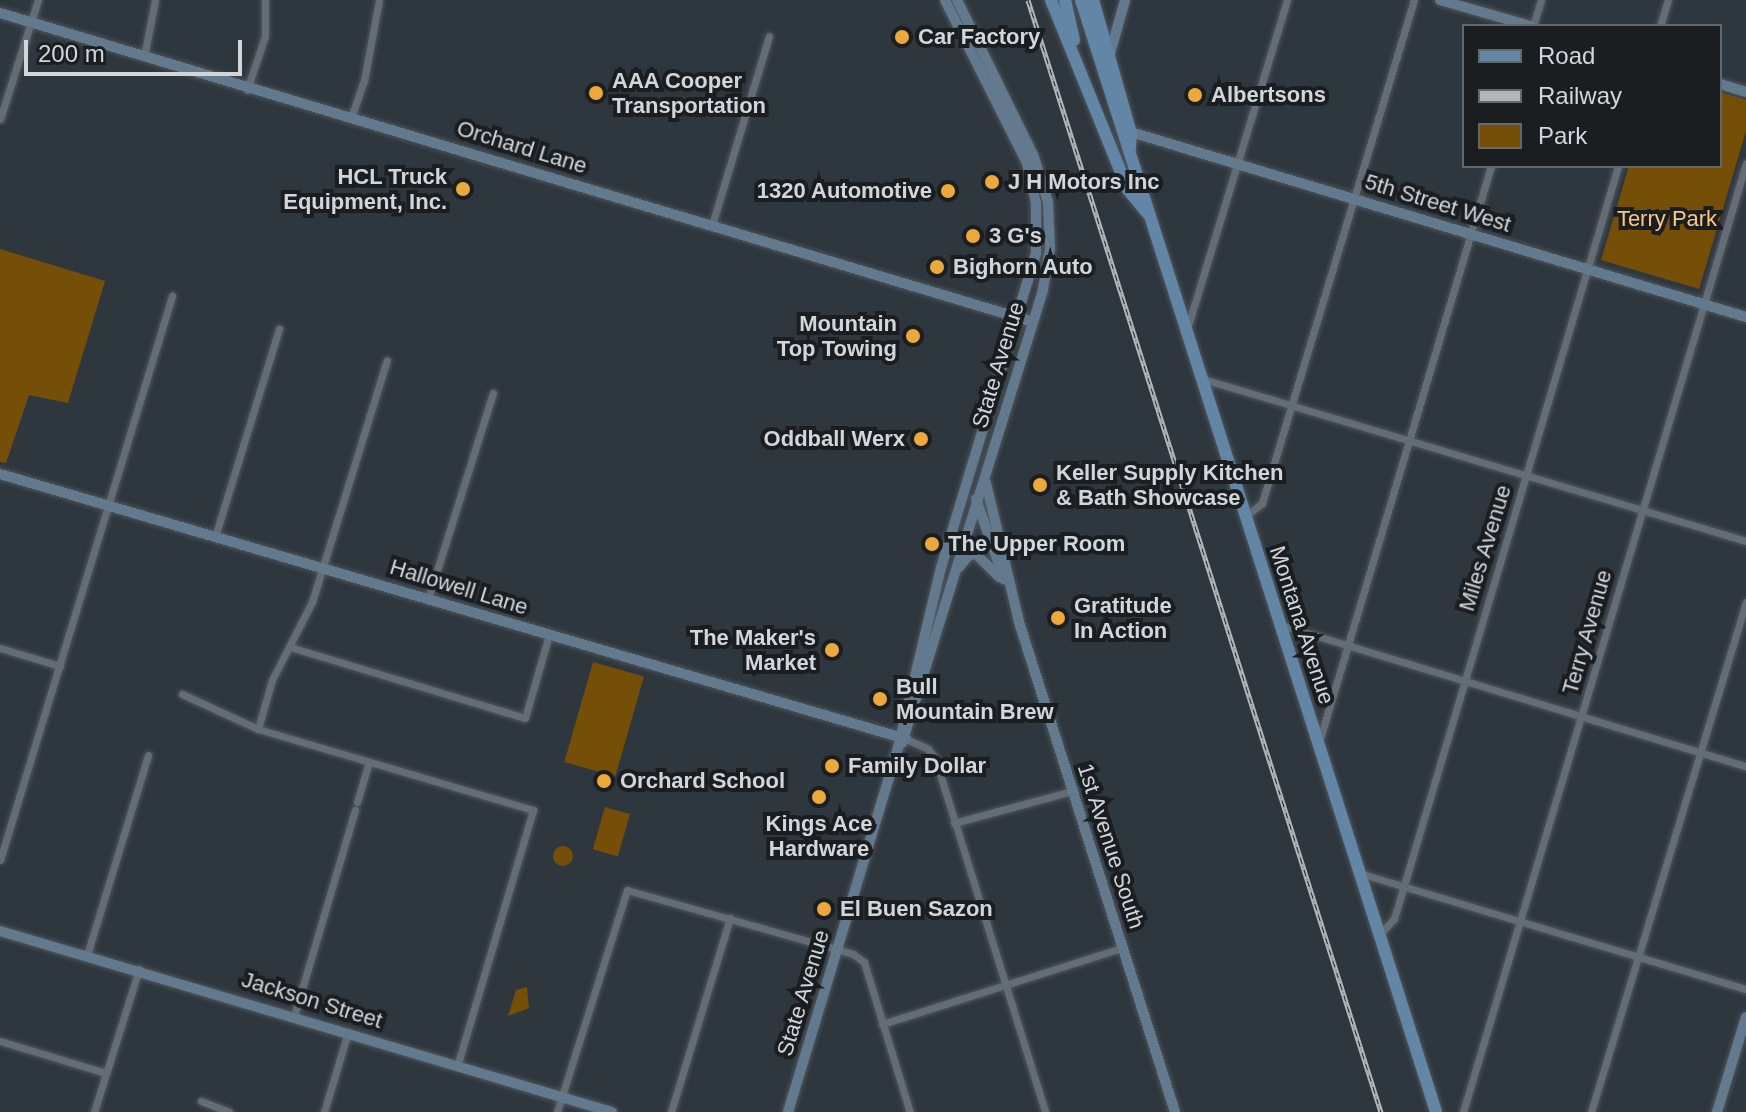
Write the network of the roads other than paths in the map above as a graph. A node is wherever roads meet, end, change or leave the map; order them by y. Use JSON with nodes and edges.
{"nodes":[{"id":1,"x":38,"y":0,"type":"edge"},
{"id":2,"x":155,"y":0,"type":"edge"},
{"id":3,"x":265,"y":0,"type":"edge"},
{"id":4,"x":379,"y":0,"type":"edge"},
{"id":5,"x":945,"y":0,"type":"edge"},
{"id":6,"x":957,"y":0,"type":"edge"},
{"id":7,"x":1051,"y":0,"type":"edge"},
{"id":8,"x":1065,"y":0,"type":"edge"},
{"id":9,"x":1081,"y":0,"type":"edge"},
{"id":10,"x":1093,"y":0,"type":"edge"},
{"id":11,"x":1125,"y":0,"type":"edge"},
{"id":12,"x":1287,"y":0,"type":"edge"},
{"id":13,"x":1414,"y":0,"type":"edge"},
{"id":14,"x":1440,"y":0,"type":"edge"},
{"id":15,"x":1541,"y":0,"type":"edge"},
{"id":16,"x":1668,"y":0,"type":"edge"},
{"id":17,"x":0,"y":13,"type":"edge"},
{"id":18,"x":31,"y":23,"type":"junction"},
{"id":19,"x":1525,"y":24,"type":"edge"},
{"id":20,"x":1533,"y":24,"type":"edge"},
{"id":21,"x":1661,"y":24,"type":"edge"},
{"id":22,"x":769,"y":36,"type":"dead end"},
{"id":23,"x":144,"y":57,"type":"junction"},
{"id":24,"x":1108,"y":59,"type":"junction"},
{"id":25,"x":1081,"y":71,"type":"junction"},
{"id":26,"x":1722,"y":85,"type":"edge"},
{"id":27,"x":247,"y":90,"type":"junction"},
{"id":28,"x":1746,"y":92,"type":"edge"},
{"id":29,"x":351,"y":118,"type":"junction"},
{"id":30,"x":0,"y":119,"type":"edge"},
{"id":31,"x":1118,"y":129,"type":"junction"},
{"id":32,"x":1131,"y":133,"type":"junction"},
{"id":33,"x":1130,"y":149,"type":"junction"},
{"id":34,"x":1746,"y":163,"type":"edge"},
{"id":35,"x":1238,"y":164,"type":"junction"},
{"id":36,"x":1490,"y":168,"type":"edge"},
{"id":37,"x":1617,"y":168,"type":"edge"},
{"id":38,"x":1355,"y":198,"type":"junction"},
{"id":39,"x":1154,"y":224,"type":"junction"},
{"id":40,"x":712,"y":225,"type":"junction"},
{"id":41,"x":1471,"y":233,"type":"junction"},
{"id":42,"x":1587,"y":269,"type":"junction"},
{"id":43,"x":172,"y":296,"type":"dead end"},
{"id":44,"x":1703,"y":304,"type":"junction"},
{"id":45,"x":1018,"y":317,"type":"junction"},
{"id":46,"x":1746,"y":317,"type":"edge"},
{"id":47,"x":1033,"y":322,"type":"junction"},
{"id":48,"x":1187,"y":328,"type":"junction"},
{"id":49,"x":279,"y":329,"type":"dead end"},
{"id":50,"x":387,"y":360,"type":"dead end"},
{"id":51,"x":1203,"y":379,"type":"junction"},
{"id":52,"x":996,"y":391,"type":"junction"},
{"id":53,"x":493,"y":393,"type":"dead end"},
{"id":54,"x":1292,"y":406,"type":"junction"},
{"id":55,"x":1409,"y":440,"type":"junction"},
{"id":56,"x":986,"y":473,"type":"junction"},
{"id":57,"x":0,"y":474,"type":"edge"},
{"id":58,"x":1526,"y":475,"type":"junction"},
{"id":59,"x":977,"y":501,"type":"junction"},
{"id":60,"x":109,"y":506,"type":"junction"},
{"id":61,"x":1642,"y":510,"type":"junction"},
{"id":62,"x":1246,"y":516,"type":"junction"},
{"id":63,"x":215,"y":537,"type":"junction"},
{"id":64,"x":1746,"y":541,"type":"edge"},
{"id":65,"x":322,"y":568,"type":"junction"},
{"id":66,"x":948,"y":586,"type":"junction"},
{"id":67,"x":1010,"y":591,"type":"junction"},
{"id":68,"x":428,"y":599,"type":"junction"},
{"id":69,"x":1746,"y":602,"type":"edge"},
{"id":70,"x":1281,"y":625,"type":"junction"},
{"id":71,"x":549,"y":635,"type":"junction"},
{"id":72,"x":290,"y":647,"type":"junction"},
{"id":73,"x":0,"y":648,"type":"edge"},
{"id":74,"x":1348,"y":648,"type":"junction"},
{"id":75,"x":60,"y":666,"type":"junction"},
{"id":76,"x":1463,"y":682,"type":"junction"},
{"id":77,"x":182,"y":694,"type":"dead end"},
{"id":78,"x":1581,"y":717,"type":"junction"},
{"id":79,"x":258,"y":729,"type":"junction"},
{"id":80,"x":900,"y":741,"type":"junction"},
{"id":81,"x":1319,"y":744,"type":"junction"},
{"id":82,"x":1701,"y":753,"type":"junction"},
{"id":83,"x":148,"y":755,"type":"dead end"},
{"id":84,"x":369,"y":762,"type":"junction"},
{"id":85,"x":1746,"y":766,"type":"edge"},
{"id":86,"x":1072,"y":791,"type":"junction"},
{"id":87,"x":954,"y":823,"type":"junction"},
{"id":88,"x":0,"y":860,"type":"edge"},
{"id":89,"x":1359,"y":873,"type":"junction"},
{"id":90,"x":1404,"y":885,"type":"junction"},
{"id":91,"x":730,"y":918,"type":"junction"},
{"id":92,"x":1520,"y":920,"type":"junction"},
{"id":93,"x":0,"y":931,"type":"edge"},
{"id":94,"x":1379,"y":935,"type":"junction"},
{"id":95,"x":1122,"y":948,"type":"junction"},
{"id":96,"x":838,"y":949,"type":"junction"},
{"id":97,"x":87,"y":955,"type":"junction"},
{"id":98,"x":1638,"y":956,"type":"junction"},
{"id":99,"x":139,"y":969,"type":"junction"},
{"id":100,"x":1004,"y":984,"type":"junction"},
{"id":101,"x":1746,"y":989,"type":"edge"},
{"id":102,"x":294,"y":1016,"type":"junction"},
{"id":103,"x":1746,"y":1017,"type":"edge"},
{"id":104,"x":882,"y":1024,"type":"junction"},
{"id":105,"x":348,"y":1032,"type":"junction"},
{"id":106,"x":0,"y":1041,"type":"edge"},
{"id":107,"x":458,"y":1064,"type":"junction"},
{"id":108,"x":106,"y":1073,"type":"junction"},
{"id":109,"x":562,"y":1095,"type":"junction"},
{"id":110,"x":201,"y":1101,"type":"dead end"},
{"id":111,"x":94,"y":1112,"type":"edge"},
{"id":112,"x":229,"y":1112,"type":"edge"},
{"id":113,"x":324,"y":1112,"type":"edge"},
{"id":114,"x":557,"y":1112,"type":"edge"},
{"id":115,"x":612,"y":1112,"type":"edge"},
{"id":116,"x":671,"y":1112,"type":"edge"},
{"id":117,"x":788,"y":1112,"type":"edge"},
{"id":118,"x":910,"y":1112,"type":"edge"},
{"id":119,"x":1045,"y":1112,"type":"edge"},
{"id":120,"x":1175,"y":1112,"type":"edge"},
{"id":121,"x":1436,"y":1112,"type":"edge"},
{"id":122,"x":1463,"y":1112,"type":"edge"},
{"id":123,"x":1591,"y":1112,"type":"edge"},
{"id":124,"x":1717,"y":1112,"type":"edge"}],
"edges":[{"from":1,"to":18,"type":"street"},
{"from":2,"to":23,"type":"street"},
{"from":3,"to":27,"type":"street"},
{"from":4,"to":29,"type":"street"},
{"from":5,"to":45,"type":"street","name":"State Avenue"},
{"from":6,"to":47,"type":"street","name":"State Avenue"},
{"from":7,"to":25,"type":"main road"},
{"from":8,"to":25,"type":"main road"},
{"from":9,"to":31,"type":"main road","name":"Montana Avenue"},
{"from":10,"to":24,"type":"main road","name":"Montana Avenue"},
{"from":11,"to":24,"type":"street"},
{"from":12,"to":35,"type":"street"},
{"from":13,"to":38,"type":"street"},
{"from":14,"to":19,"type":"street"},
{"from":15,"to":20,"type":"street"},
{"from":16,"to":21,"type":"street"},
{"from":17,"to":18,"type":"street","name":"Orchard Lane"},
{"from":18,"to":23,"type":"street","name":"Orchard Lane"},
{"from":18,"to":30,"type":"street"},
{"from":22,"to":40,"type":"street"},
{"from":23,"to":27,"type":"street","name":"Orchard Lane"},
{"from":24,"to":32,"type":"main road","name":"Montana Avenue"},
{"from":25,"to":39,"type":"main road"},
{"from":26,"to":28,"type":"street"},
{"from":27,"to":29,"type":"street","name":"Orchard Lane"},
{"from":29,"to":40,"type":"street","name":"Orchard Lane"},
{"from":31,"to":32,"type":"street","name":"5th Street West"},
{"from":31,"to":33,"type":"main road","name":"Montana Avenue"},
{"from":32,"to":33,"type":"main road","name":"Montana Avenue"},
{"from":32,"to":35,"type":"street","name":"5th Street West"},
{"from":33,"to":39,"type":"main road","name":"Montana Avenue"},
{"from":34,"to":44,"type":"street","name":"Terry Avenue"},
{"from":35,"to":38,"type":"street","name":"5th Street West"},
{"from":35,"to":48,"type":"street"},
{"from":36,"to":41,"type":"street"},
{"from":37,"to":42,"type":"street","name":"Miles Avenue"},
{"from":38,"to":41,"type":"street","name":"5th Street West"},
{"from":38,"to":54,"type":"street"},
{"from":39,"to":48,"type":"main road","name":"Montana Avenue"},
{"from":40,"to":45,"type":"street","name":"Orchard Lane"},
{"from":41,"to":42,"type":"street","name":"5th Street West"},
{"from":41,"to":55,"type":"street"},
{"from":42,"to":44,"type":"street","name":"5th Street West"},
{"from":42,"to":58,"type":"street","name":"Miles Avenue"},
{"from":43,"to":60,"type":"street"},
{"from":44,"to":46,"type":"street","name":"5th Street West"},
{"from":44,"to":61,"type":"street","name":"Terry Avenue"},
{"from":45,"to":47,"type":"street","name":"Orchard Lane"},
{"from":45,"to":52,"type":"street","name":"State Avenue"},
{"from":47,"to":56,"type":"street","name":"State Avenue"},
{"from":48,"to":51,"type":"main road","name":"Montana Avenue"},
{"from":49,"to":63,"type":"street"},
{"from":50,"to":65,"type":"street"},
{"from":51,"to":54,"type":"street"},
{"from":51,"to":62,"type":"main road","name":"Montana Avenue"},
{"from":52,"to":59,"type":"street","name":"1st Avenue South"},
{"from":52,"to":80,"type":"street","name":"State Avenue"},
{"from":53,"to":68,"type":"street"},
{"from":54,"to":55,"type":"street"},
{"from":54,"to":62,"type":"street"},
{"from":55,"to":58,"type":"street"},
{"from":55,"to":74,"type":"street"},
{"from":56,"to":59,"type":"street","name":"State Avenue"},
{"from":56,"to":67,"type":"street","name":"1st Avenue South"},
{"from":57,"to":60,"type":"street","name":"Hallowell Lane"},
{"from":58,"to":61,"type":"street"},
{"from":58,"to":76,"type":"street","name":"Miles Avenue"},
{"from":59,"to":66,"type":"street","name":"State Avenue"},
{"from":59,"to":67,"type":"street","name":"1st Avenue South"},
{"from":60,"to":63,"type":"street","name":"Hallowell Lane"},
{"from":60,"to":75,"type":"street"},
{"from":61,"to":64,"type":"street"},
{"from":61,"to":78,"type":"street","name":"Terry Avenue"},
{"from":62,"to":70,"type":"main road","name":"Montana Avenue"},
{"from":63,"to":65,"type":"street","name":"Hallowell Lane"},
{"from":65,"to":68,"type":"street","name":"Hallowell Lane"},
{"from":65,"to":72,"type":"street"},
{"from":66,"to":67,"type":"street"},
{"from":66,"to":80,"type":"street","name":"State Avenue"},
{"from":67,"to":86,"type":"street","name":"1st Avenue South"},
{"from":68,"to":71,"type":"street","name":"Hallowell Lane"},
{"from":69,"to":82,"type":"street"},
{"from":70,"to":74,"type":"street"},
{"from":70,"to":81,"type":"main road","name":"Montana Avenue"},
{"from":71,"to":72,"type":"street"},
{"from":71,"to":80,"type":"street","name":"Hallowell Lane"},
{"from":72,"to":79,"type":"street"},
{"from":73,"to":75,"type":"street"},
{"from":74,"to":76,"type":"street"},
{"from":74,"to":81,"type":"street"},
{"from":75,"to":88,"type":"street"},
{"from":76,"to":78,"type":"street"},
{"from":76,"to":90,"type":"street","name":"Miles Avenue"},
{"from":77,"to":79,"type":"street"},
{"from":78,"to":82,"type":"street"},
{"from":78,"to":92,"type":"street","name":"Terry Avenue"},
{"from":79,"to":84,"type":"street"},
{"from":80,"to":87,"type":"street"},
{"from":80,"to":96,"type":"street","name":"State Avenue"},
{"from":81,"to":89,"type":"main road","name":"Montana Avenue"},
{"from":82,"to":85,"type":"street"},
{"from":82,"to":98,"type":"street"},
{"from":83,"to":97,"type":"street"},
{"from":84,"to":102,"type":"street"},
{"from":84,"to":107,"type":"street"},
{"from":86,"to":87,"type":"street"},
{"from":86,"to":95,"type":"street","name":"1st Avenue South"},
{"from":87,"to":100,"type":"street"},
{"from":89,"to":90,"type":"street"},
{"from":89,"to":94,"type":"main road","name":"Montana Avenue"},
{"from":90,"to":92,"type":"street"},
{"from":90,"to":94,"type":"street","name":"Miles Avenue"},
{"from":91,"to":96,"type":"street"},
{"from":91,"to":109,"type":"street"},
{"from":91,"to":116,"type":"street"},
{"from":92,"to":98,"type":"street"},
{"from":92,"to":122,"type":"street","name":"Terry Avenue"},
{"from":93,"to":97,"type":"street","name":"Jackson Street"},
{"from":94,"to":121,"type":"main road","name":"Montana Avenue"},
{"from":95,"to":100,"type":"street"},
{"from":95,"to":120,"type":"street","name":"1st Avenue South"},
{"from":96,"to":104,"type":"street"},
{"from":96,"to":117,"type":"street","name":"State Avenue"},
{"from":97,"to":99,"type":"street","name":"Jackson Street"},
{"from":98,"to":101,"type":"street"},
{"from":98,"to":123,"type":"street"},
{"from":99,"to":102,"type":"street","name":"Jackson Street"},
{"from":99,"to":108,"type":"street"},
{"from":100,"to":104,"type":"street"},
{"from":100,"to":119,"type":"street"},
{"from":102,"to":105,"type":"street","name":"Jackson Street"},
{"from":103,"to":124,"type":"street"},
{"from":104,"to":118,"type":"street"},
{"from":105,"to":107,"type":"street","name":"Jackson Street"},
{"from":105,"to":113,"type":"street"},
{"from":106,"to":108,"type":"street"},
{"from":107,"to":109,"type":"street","name":"Jackson Street"},
{"from":108,"to":111,"type":"street"},
{"from":109,"to":114,"type":"street"},
{"from":109,"to":115,"type":"street","name":"Jackson Street"},
{"from":110,"to":112,"type":"street"}]}
